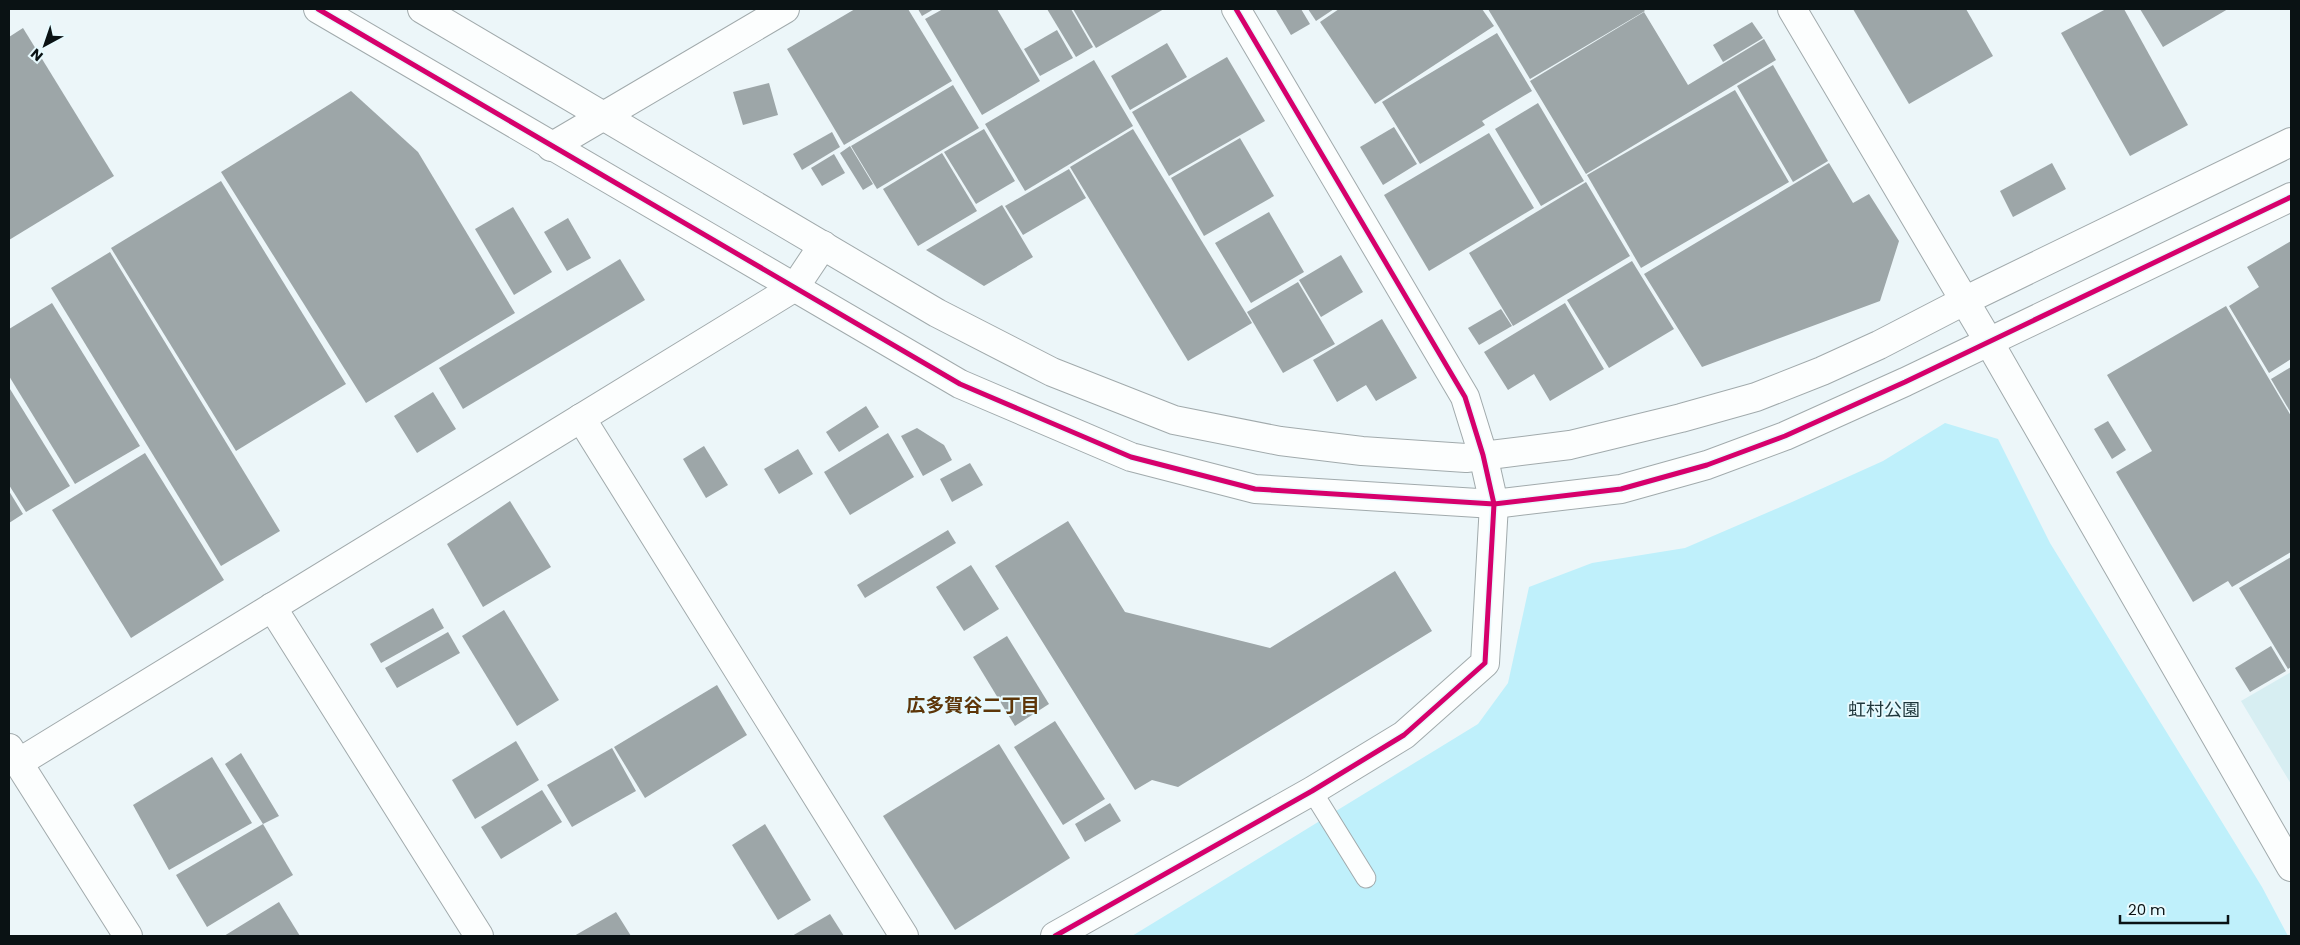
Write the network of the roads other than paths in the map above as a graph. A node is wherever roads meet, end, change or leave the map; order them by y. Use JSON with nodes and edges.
{"nodes":[{"id":1,"x":318,"y":9,"type":"edge"},
{"id":2,"x":422,"y":9,"type":"edge"},
{"id":3,"x":785,"y":9,"type":"edge"},
{"id":4,"x":1236,"y":9,"type":"edge"},
{"id":5,"x":1792,"y":9,"type":"edge"},
{"id":6,"x":604,"y":116,"type":"junction"},
{"id":7,"x":2291,"y":142,"type":"edge"},
{"id":8,"x":551,"y":147,"type":"junction"},
{"id":9,"x":2291,"y":197,"type":"edge"},
{"id":10,"x":823,"y":246,"type":"junction"},
{"id":11,"x":795,"y":288,"type":"junction"},
{"id":12,"x":1964,"y":300,"type":"junction"},
{"id":13,"x":1989,"y":342,"type":"junction"},
{"id":14,"x":581,"y":418,"type":"junction"},
{"id":15,"x":1484,"y":455,"type":"junction"},
{"id":16,"x":1494,"y":504,"type":"junction"},
{"id":17,"x":272,"y":607,"type":"junction"},
{"id":18,"x":12,"y":760,"type":"edge"},
{"id":19,"x":1312,"y":791,"type":"junction"},
{"id":20,"x":2291,"y":866,"type":"edge"},
{"id":21,"x":1366,"y":878,"type":"dead end"},
{"id":22,"x":128,"y":936,"type":"edge"},
{"id":23,"x":479,"y":936,"type":"edge"},
{"id":24,"x":904,"y":936,"type":"edge"},
{"id":25,"x":1055,"y":936,"type":"edge"}],
"edges":[{"from":1,"to":8,"type":"street"},
{"from":2,"to":6,"type":"street"},
{"from":3,"to":6,"type":"street"},
{"from":4,"to":15,"type":"street"},
{"from":5,"to":12,"type":"street"},
{"from":6,"to":8,"type":"street"},
{"from":6,"to":10,"type":"street"},
{"from":7,"to":12,"type":"street"},
{"from":8,"to":11,"type":"street"},
{"from":9,"to":13,"type":"street"},
{"from":10,"to":11,"type":"street"},
{"from":10,"to":15,"type":"street"},
{"from":11,"to":14,"type":"street"},
{"from":11,"to":16,"type":"street"},
{"from":12,"to":13,"type":"street"},
{"from":12,"to":15,"type":"street"},
{"from":13,"to":16,"type":"street"},
{"from":13,"to":20,"type":"street"},
{"from":14,"to":17,"type":"street"},
{"from":14,"to":24,"type":"street"},
{"from":15,"to":16,"type":"street"},
{"from":16,"to":19,"type":"street"},
{"from":17,"to":18,"type":"street"},
{"from":17,"to":23,"type":"street"},
{"from":18,"to":22,"type":"street"},
{"from":19,"to":21,"type":"lane"},
{"from":19,"to":25,"type":"street"}]}
